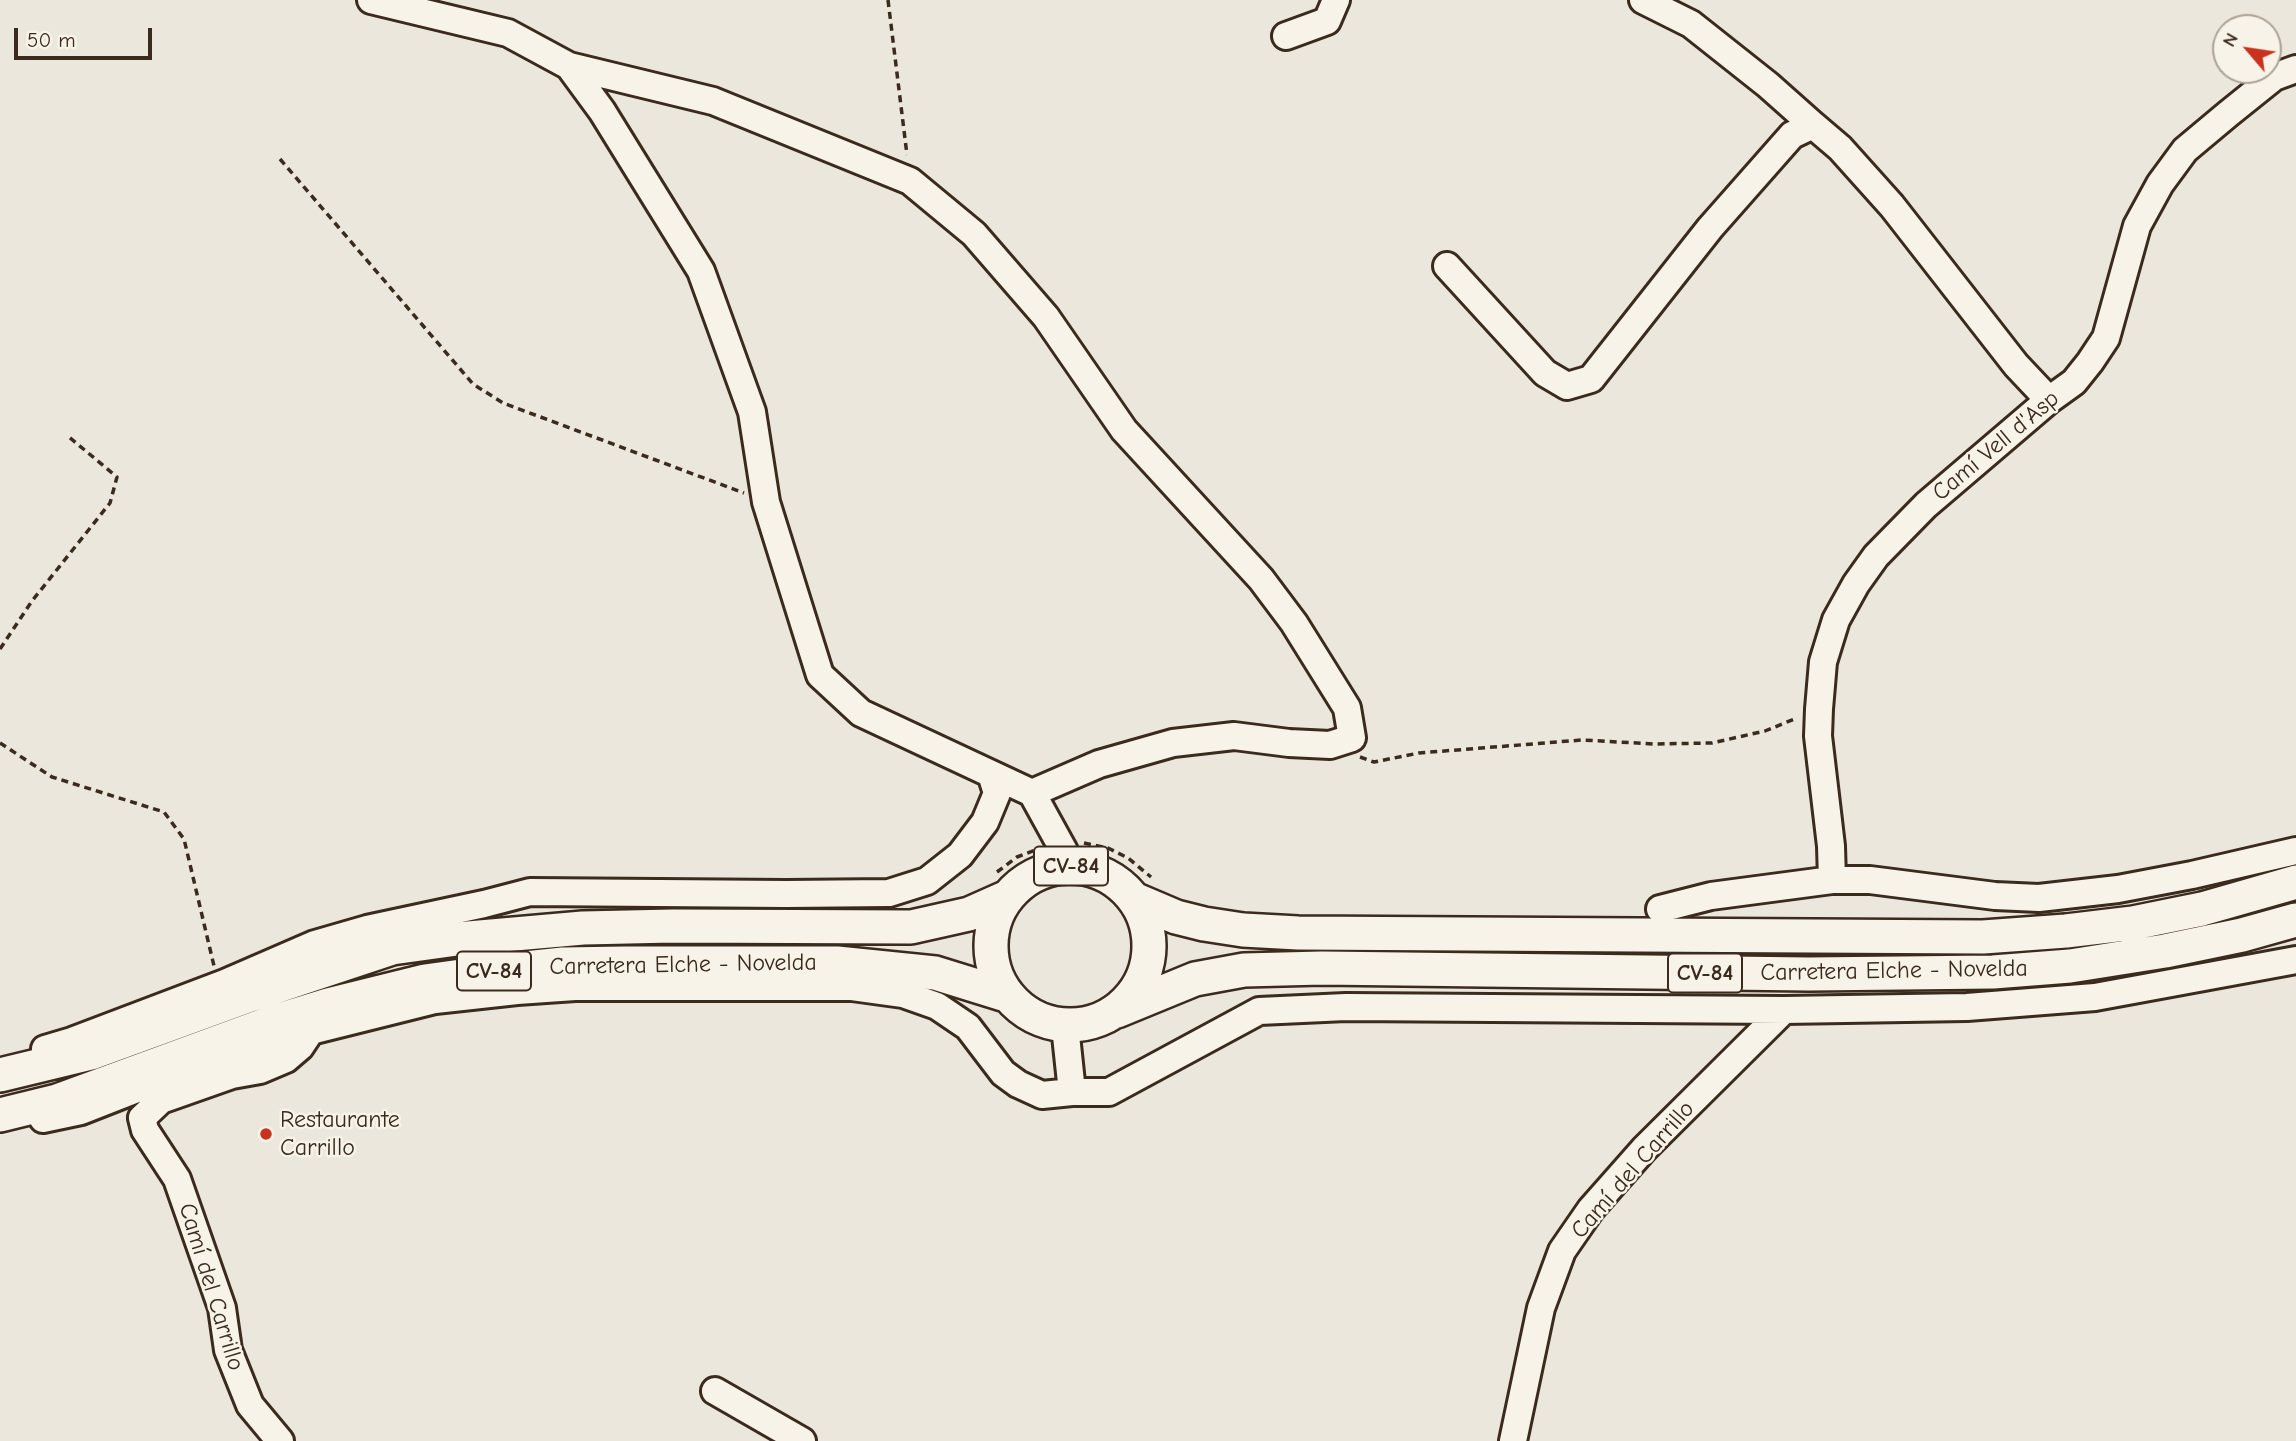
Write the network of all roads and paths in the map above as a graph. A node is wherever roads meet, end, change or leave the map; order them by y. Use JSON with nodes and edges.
{"nodes":[{"id":1,"x":371,"y":0,"type":"edge"},
{"id":2,"x":888,"y":0,"type":"edge"},
{"id":3,"x":1336,"y":0,"type":"edge"},
{"id":4,"x":1643,"y":0,"type":"edge"},
{"id":5,"x":1286,"y":36,"type":"dead end"},
{"id":6,"x":569,"y":66,"type":"junction"},
{"id":7,"x":2296,"y":69,"type":"edge"},
{"id":8,"x":1813,"y":125,"type":"junction"},
{"id":9,"x":280,"y":159,"type":"dead end"},
{"id":10,"x":910,"y":181,"type":"junction"},
{"id":11,"x":1447,"y":266,"type":"dead end"},
{"id":12,"x":2049,"y":400,"type":"junction"},
{"id":13,"x":69,"y":437,"type":"dead end"},
{"id":14,"x":766,"y":502,"type":"junction"},
{"id":15,"x":0,"y":649,"type":"edge"},
{"id":16,"x":1819,"y":709,"type":"junction"},
{"id":17,"x":1345,"y":740,"type":"junction"},
{"id":18,"x":0,"y":743,"type":"edge"},
{"id":19,"x":990,"y":774,"type":"junction"},
{"id":20,"x":1032,"y":793,"type":"junction"},
{"id":21,"x":2296,"y":851,"type":"edge"},
{"id":22,"x":1066,"y":866,"type":"junction"},
{"id":23,"x":1832,"y":880,"type":"junction"},
{"id":24,"x":2296,"y":882,"type":"edge"},
{"id":25,"x":1005,"y":898,"type":"junction"},
{"id":26,"x":1136,"y":900,"type":"junction"},
{"id":27,"x":1660,"y":909,"type":"dead end"},
{"id":28,"x":2296,"y":920,"type":"edge"},
{"id":29,"x":2296,"y":960,"type":"edge"},
{"id":30,"x":219,"y":985,"type":"junction"},
{"id":31,"x":1006,"y":995,"type":"junction"},
{"id":32,"x":1784,"y":1010,"type":"junction"},
{"id":33,"x":1117,"y":1011,"type":"junction"},
{"id":34,"x":1065,"y":1026,"type":"junction"},
{"id":35,"x":312,"y":1031,"type":"junction"},
{"id":36,"x":0,"y":1062,"type":"edge"},
{"id":37,"x":0,"y":1075,"type":"edge"},
{"id":38,"x":1072,"y":1092,"type":"junction"},
{"id":39,"x":0,"y":1115,"type":"edge"},
{"id":40,"x":0,"y":1128,"type":"edge"},
{"id":41,"x":715,"y":1391,"type":"dead end"},
{"id":42,"x":280,"y":1441,"type":"edge"},
{"id":43,"x":802,"y":1441,"type":"edge"},
{"id":44,"x":1513,"y":1441,"type":"edge"}],
"edges":[{"from":1,"to":6,"type":"street"},
{"from":2,"to":10,"type":"path"},
{"from":3,"to":5,"type":"street"},
{"from":4,"to":8,"type":"street"},
{"from":6,"to":10,"type":"street"},
{"from":6,"to":14,"type":"street"},
{"from":7,"to":12,"type":"street","name":"Camí Vell d'Asp"},
{"from":8,"to":11,"type":"street"},
{"from":8,"to":12,"type":"street"},
{"from":9,"to":14,"type":"path"},
{"from":10,"to":17,"type":"street"},
{"from":12,"to":16,"type":"street","name":"Camí Vell d'Asp"},
{"from":13,"to":15,"type":"path"},
{"from":14,"to":19,"type":"street"},
{"from":16,"to":17,"type":"path"},
{"from":16,"to":23,"type":"street","name":"Camí Vell d'Asp"},
{"from":17,"to":20,"type":"street"},
{"from":18,"to":30,"type":"path"},
{"from":19,"to":20,"type":"street"},
{"from":19,"to":30,"type":"street"},
{"from":20,"to":22,"type":"street"},
{"from":21,"to":23,"type":"street"},
{"from":22,"to":25,"type":"main road","number":"CV-84"},
{"from":22,"to":26,"type":"main road","number":"CV-84"},
{"from":23,"to":27,"type":"street"},
{"from":24,"to":26,"type":"main road","name":"Carretera Elche - Novelda","number":"CV-84"},
{"from":25,"to":31,"type":"main road","number":"CV-84"},
{"from":25,"to":37,"type":"main road","name":"Carretera Elche - Novelda","number":"CV-84"},
{"from":26,"to":33,"type":"main road","number":"CV-84"},
{"from":28,"to":33,"type":"main road","name":"Carretera Elche - Novelda","number":"CV-84"},
{"from":29,"to":32,"type":"street"},
{"from":30,"to":36,"type":"street"},
{"from":31,"to":34,"type":"main road","number":"CV-84"},
{"from":31,"to":39,"type":"main road","name":"Carretera Elche - Novelda","number":"CV-84"},
{"from":32,"to":38,"type":"street"},
{"from":32,"to":44,"type":"street","name":"Camí del Carrillo"},
{"from":33,"to":34,"type":"main road","number":"CV-84"},
{"from":34,"to":38,"type":"street"},
{"from":35,"to":38,"type":"street"},
{"from":35,"to":40,"type":"street"},
{"from":35,"to":42,"type":"street","name":"Camí del Carrillo"},
{"from":41,"to":43,"type":"street"}]}
